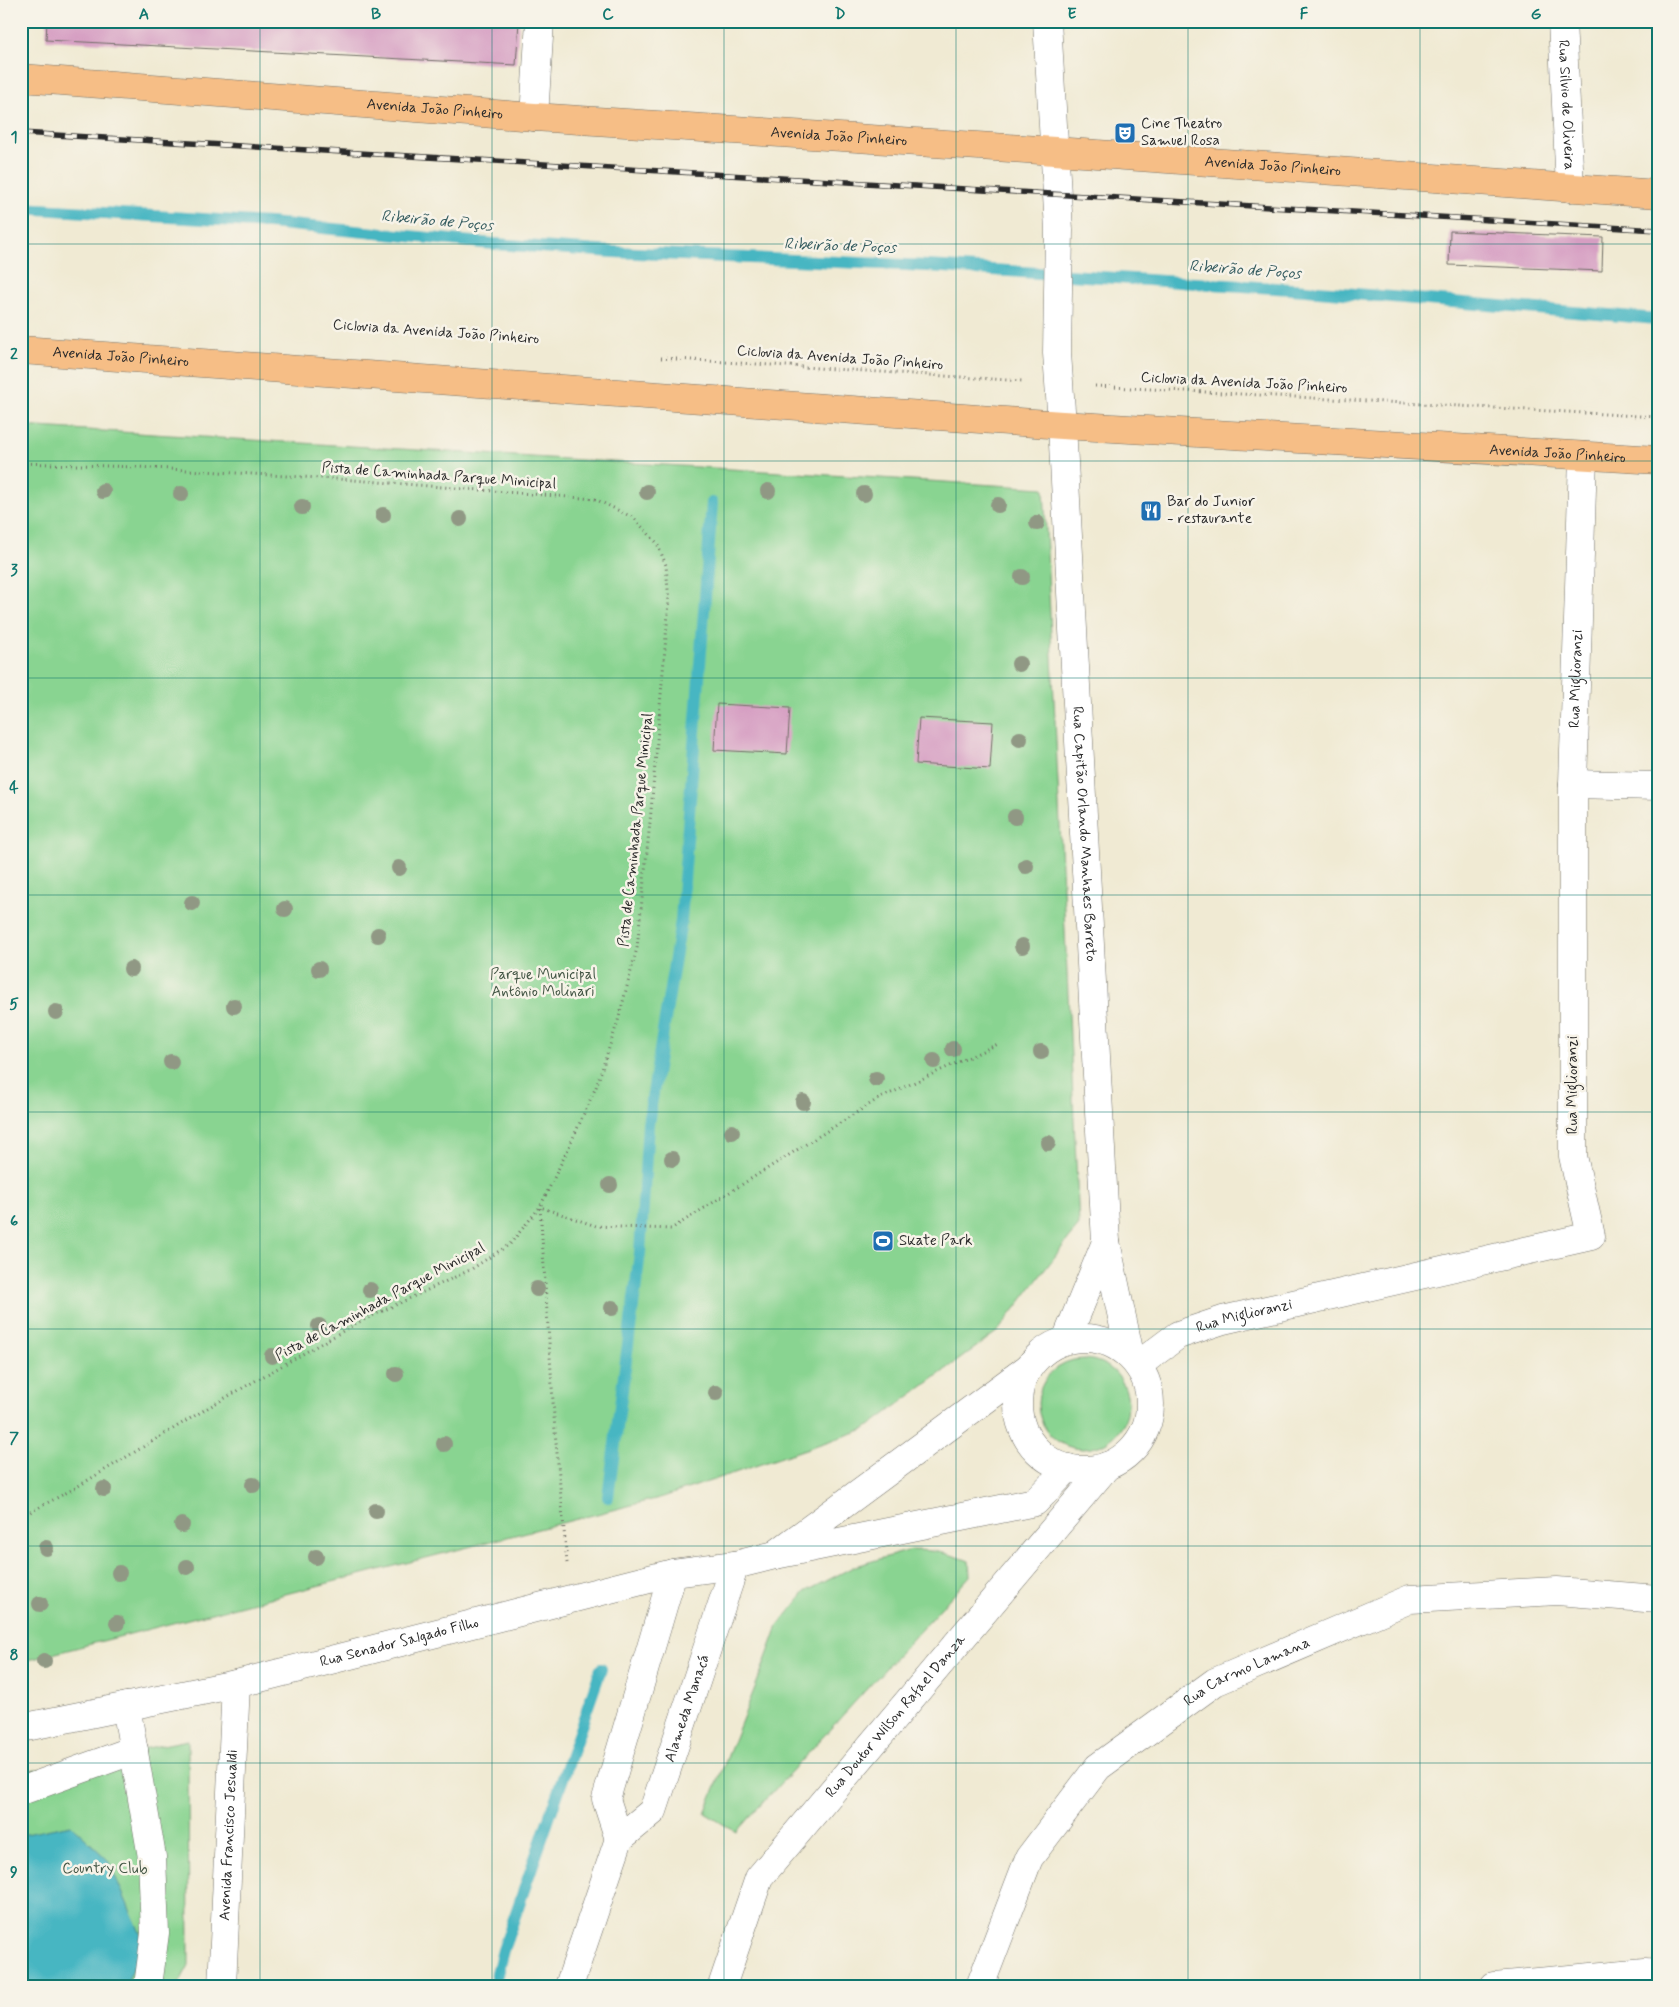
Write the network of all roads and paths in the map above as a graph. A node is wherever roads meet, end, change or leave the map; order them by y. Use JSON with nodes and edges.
{"nodes":[{"id":1,"x":540,"y":21,"type":"edge"},
{"id":2,"x":1047,"y":21,"type":"edge"},
{"id":3,"x":1562,"y":21,"type":"edge"},
{"id":4,"x":21,"y":78,"type":"edge"},
{"id":5,"x":534,"y":117,"type":"junction"},
{"id":6,"x":1055,"y":151,"type":"junction"},
{"id":7,"x":1570,"y":188,"type":"junction"},
{"id":8,"x":1658,"y":194,"type":"edge"},
{"id":9,"x":21,"y":350,"type":"edge"},
{"id":10,"x":659,"y":358,"type":"dead end"},
{"id":11,"x":1058,"y":384,"type":"junction"},
{"id":12,"x":1658,"y":417,"type":"edge"},
{"id":13,"x":1062,"y":425,"type":"junction"},
{"id":14,"x":1583,"y":456,"type":"junction"},
{"id":15,"x":1658,"y":460,"type":"edge"},
{"id":16,"x":21,"y":463,"type":"edge"},
{"id":17,"x":1573,"y":784,"type":"junction"},
{"id":18,"x":1658,"y":786,"type":"edge"},
{"id":19,"x":1000,"y":1042,"type":"dead end"},
{"id":20,"x":540,"y":1207,"type":"junction"},
{"id":21,"x":1106,"y":1242,"type":"junction"},
{"id":22,"x":1066,"y":1340,"type":"junction"},
{"id":23,"x":1134,"y":1360,"type":"junction"},
{"id":24,"x":1028,"y":1368,"type":"junction"},
{"id":25,"x":1107,"y":1466,"type":"junction"},
{"id":26,"x":1068,"y":1468,"type":"junction"},
{"id":27,"x":21,"y":1517,"type":"edge"},
{"id":28,"x":775,"y":1554,"type":"junction"},
{"id":29,"x":735,"y":1565,"type":"junction"},
{"id":30,"x":673,"y":1573,"type":"junction"},
{"id":31,"x":571,"y":1599,"type":"junction"},
{"id":32,"x":1658,"y":1599,"type":"edge"},
{"id":33,"x":236,"y":1684,"type":"junction"},
{"id":34,"x":126,"y":1706,"type":"junction"},
{"id":35,"x":21,"y":1728,"type":"edge"},
{"id":36,"x":134,"y":1750,"type":"junction"},
{"id":37,"x":21,"y":1791,"type":"edge"},
{"id":38,"x":619,"y":1839,"type":"junction"},
{"id":39,"x":1658,"y":1974,"type":"edge"},
{"id":40,"x":148,"y":1986,"type":"edge"},
{"id":41,"x":222,"y":1986,"type":"edge"},
{"id":42,"x":569,"y":1986,"type":"edge"},
{"id":43,"x":722,"y":1986,"type":"edge"},
{"id":44,"x":980,"y":1986,"type":"edge"},
{"id":45,"x":1494,"y":1986,"type":"edge"}],
"edges":[{"from":1,"to":5,"type":"street"},
{"from":2,"to":6,"type":"street","name":"Rua Capitão Orlando Manhaes Barreto"},
{"from":3,"to":7,"type":"street","name":"Rua Silvio de Oliveira"},
{"from":4,"to":5,"type":"main road","name":"Avenida João Pinheiro"},
{"from":5,"to":6,"type":"main road","name":"Avenida João Pinheiro"},
{"from":6,"to":7,"type":"main road","name":"Avenida João Pinheiro"},
{"from":6,"to":11,"type":"street","name":"Rua Capitão Orlando Manhaes Barreto"},
{"from":7,"to":8,"type":"main road","name":"Avenida João Pinheiro"},
{"from":9,"to":13,"type":"main road","name":"Avenida João Pinheiro"},
{"from":10,"to":11,"type":"path","name":"Ciclovia da Avenida João Pinheiro"},
{"from":11,"to":12,"type":"path","name":"Ciclovia da Avenida João Pinheiro"},
{"from":11,"to":13,"type":"street","name":"Rua Capitão Orlando Manhaes Barreto"},
{"from":13,"to":14,"type":"main road","name":"Avenida João Pinheiro"},
{"from":13,"to":21,"type":"street","name":"Rua Capitão Orlando Manhaes Barreto"},
{"from":14,"to":15,"type":"main road","name":"Avenida João Pinheiro"},
{"from":14,"to":17,"type":"street","name":"Rua Miglioranzi"},
{"from":16,"to":20,"type":"path","name":"Pista de Caminhada Parque Minicipal"},
{"from":17,"to":18,"type":"street"},
{"from":17,"to":23,"type":"street","name":"Rua Miglioranzi"},
{"from":19,"to":20,"type":"path"},
{"from":20,"to":27,"type":"path","name":"Pista de Caminhada Parque Minicipal"},
{"from":20,"to":31,"type":"path"},
{"from":21,"to":22,"type":"street"},
{"from":21,"to":23,"type":"street","name":"Rua Capitão Orlando Manhaes Barreto"},
{"from":22,"to":23,"type":"street"},
{"from":22,"to":24,"type":"street"},
{"from":23,"to":25,"type":"street"},
{"from":24,"to":26,"type":"street"},
{"from":24,"to":28,"type":"street"},
{"from":25,"to":26,"type":"street"},
{"from":25,"to":43,"type":"street","name":"Rua Doutor Wilson Rafael Danza"},
{"from":26,"to":28,"type":"street","name":"Rua Senador Salgado Filho"},
{"from":28,"to":29,"type":"street","name":"Rua Senador Salgado Filho"},
{"from":29,"to":30,"type":"street","name":"Rua Senador Salgado Filho"},
{"from":29,"to":38,"type":"street","name":"Alameda Manacá"},
{"from":30,"to":31,"type":"street","name":"Rua Senador Salgado Filho"},
{"from":30,"to":38,"type":"street"},
{"from":31,"to":33,"type":"street","name":"Rua Senador Salgado Filho"},
{"from":32,"to":44,"type":"street","name":"Rua Carmo Lamana"},
{"from":33,"to":34,"type":"street","name":"Rua Senador Salgado Filho"},
{"from":33,"to":41,"type":"street","name":"Avenida Francisco Jesualdi"},
{"from":34,"to":35,"type":"street","name":"Rua Senador Salgado Filho"},
{"from":34,"to":36,"type":"street"},
{"from":36,"to":37,"type":"street"},
{"from":36,"to":40,"type":"street"},
{"from":38,"to":42,"type":"street"},
{"from":39,"to":45,"type":"street"}]}
